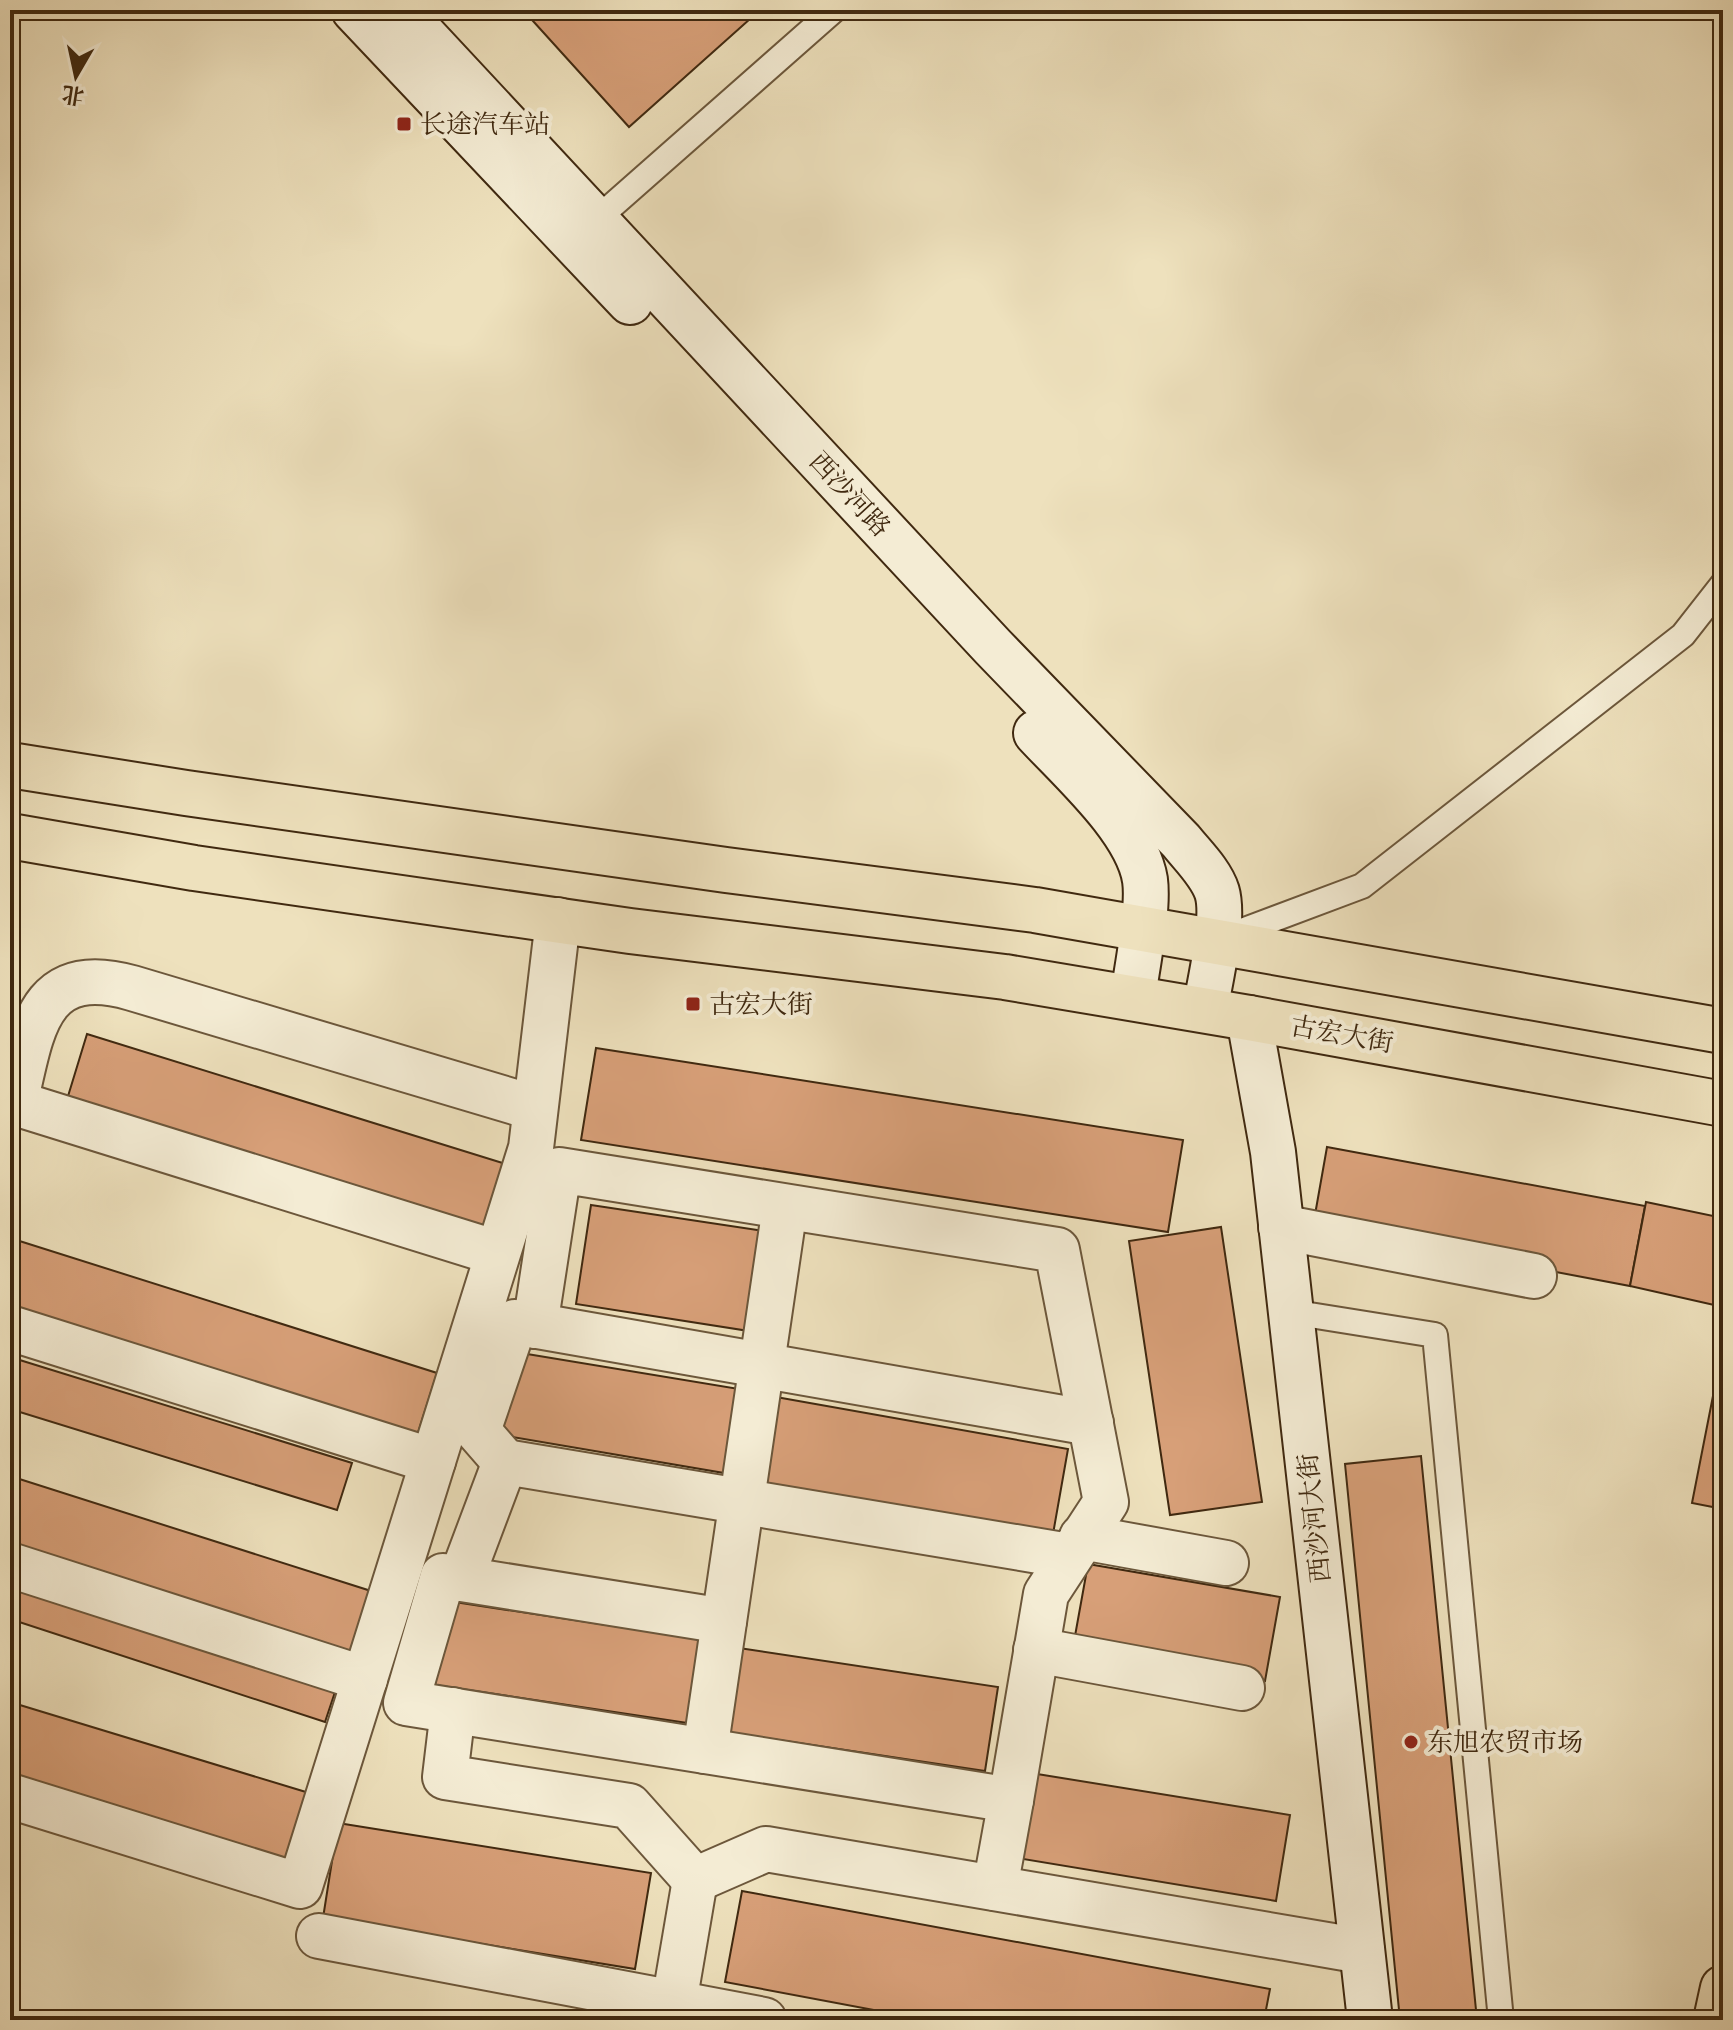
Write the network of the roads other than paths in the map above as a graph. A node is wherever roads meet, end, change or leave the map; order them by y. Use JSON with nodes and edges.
{"nodes":[{"id":1,"x":354,"y":10,"type":"edge"},
{"id":2,"x":400,"y":10,"type":"edge"},
{"id":3,"x":834,"y":10,"type":"edge"},
{"id":4,"x":584,"y":231,"type":"junction"},
{"id":5,"x":1723,"y":584,"type":"edge"},
{"id":6,"x":10,"y":765,"type":"edge"},
{"id":7,"x":10,"y":836,"type":"edge"},
{"id":8,"x":558,"y":920,"type":"junction"},
{"id":9,"x":1142,"y":927,"type":"junction"},
{"id":10,"x":1216,"y":940,"type":"junction"},
{"id":11,"x":1133,"y":997,"type":"junction"},
{"id":12,"x":1205,"y":1010,"type":"junction"},
{"id":13,"x":1249,"y":1018,"type":"junction"},
{"id":14,"x":1723,"y":1031,"type":"edge"},
{"id":15,"x":1723,"y":1104,"type":"edge"},
{"id":16,"x":12,"y":1105,"type":"edge"},
{"id":17,"x":535,"y":1108,"type":"junction"},
{"id":18,"x":785,"y":1207,"type":"junction"},
{"id":19,"x":1281,"y":1227,"type":"junction"},
{"id":20,"x":497,"y":1253,"type":"junction"},
{"id":21,"x":1534,"y":1276,"type":"dead end"},
{"id":22,"x":1291,"y":1312,"type":"junction"},
{"id":23,"x":535,"y":1326,"type":"junction"},
{"id":24,"x":10,"y":1328,"type":"edge"},
{"id":25,"x":762,"y":1365,"type":"junction"},
{"id":26,"x":1091,"y":1423,"type":"junction"},
{"id":27,"x":433,"y":1461,"type":"junction"},
{"id":28,"x":505,"y":1462,"type":"junction"},
{"id":29,"x":742,"y":1501,"type":"junction"},
{"id":30,"x":1076,"y":1546,"type":"junction"},
{"id":31,"x":1226,"y":1563,"type":"dead end"},
{"id":32,"x":10,"y":1565,"type":"edge"},
{"id":33,"x":461,"y":1579,"type":"junction"},
{"id":34,"x":724,"y":1621,"type":"junction"},
{"id":35,"x":1036,"y":1650,"type":"junction"},
{"id":36,"x":365,"y":1679,"type":"junction"},
{"id":37,"x":1242,"y":1688,"type":"dead end"},
{"id":38,"x":453,"y":1710,"type":"junction"},
{"id":39,"x":705,"y":1751,"type":"junction"},
{"id":40,"x":10,"y":1796,"type":"edge"},
{"id":41,"x":1011,"y":1800,"type":"junction"},
{"id":42,"x":695,"y":1880,"type":"junction"},
{"id":43,"x":995,"y":1888,"type":"junction"},
{"id":44,"x":319,"y":1936,"type":"dead end"},
{"id":45,"x":1362,"y":1951,"type":"junction"},
{"id":46,"x":1723,"y":1988,"type":"edge"},
{"id":47,"x":674,"y":2003,"type":"junction"},
{"id":48,"x":764,"y":2020,"type":"edge"},
{"id":49,"x":1370,"y":2020,"type":"edge"},
{"id":50,"x":1501,"y":2020,"type":"edge"},
{"id":51,"x":1716,"y":2020,"type":"edge"}],
"edges":[{"from":1,"to":4,"type":"street","name":"西沙河路"},
{"from":2,"to":4,"type":"street","name":"西沙河路"},
{"from":3,"to":4,"type":"lane"},
{"from":4,"to":9,"type":"street","name":"西沙河路"},
{"from":4,"to":10,"type":"street","name":"西沙河路"},
{"from":5,"to":10,"type":"lane"},
{"from":6,"to":9,"type":"main road"},
{"from":7,"to":8,"type":"main road","name":"古宏大街"},
{"from":8,"to":11,"type":"main road","name":"古宏大街"},
{"from":8,"to":17,"type":"street"},
{"from":9,"to":10,"type":"main road"},
{"from":9,"to":11,"type":"street","name":"西沙河路"},
{"from":10,"to":12,"type":"street","name":"西沙河路"},
{"from":10,"to":14,"type":"main road"},
{"from":11,"to":12,"type":"main road","name":"古宏大街"},
{"from":12,"to":13,"type":"main road","name":"古宏大街"},
{"from":13,"to":15,"type":"main road","name":"古宏大街"},
{"from":13,"to":19,"type":"street","name":"西沙河大街"},
{"from":16,"to":17,"type":"street"},
{"from":16,"to":20,"type":"street"},
{"from":17,"to":20,"type":"street"},
{"from":18,"to":23,"type":"street"},
{"from":18,"to":25,"type":"street"},
{"from":18,"to":26,"type":"street"},
{"from":19,"to":21,"type":"street"},
{"from":19,"to":22,"type":"street","name":"西沙河大街"},
{"from":20,"to":27,"type":"street"},
{"from":22,"to":45,"type":"street","name":"西沙河大街"},
{"from":22,"to":50,"type":"lane"},
{"from":23,"to":25,"type":"street"},
{"from":23,"to":28,"type":"street"},
{"from":24,"to":27,"type":"street"},
{"from":25,"to":26,"type":"street"},
{"from":25,"to":29,"type":"street"},
{"from":26,"to":30,"type":"street"},
{"from":27,"to":36,"type":"street"},
{"from":28,"to":29,"type":"street"},
{"from":28,"to":33,"type":"street"},
{"from":29,"to":30,"type":"street"},
{"from":29,"to":34,"type":"street"},
{"from":30,"to":31,"type":"street"},
{"from":30,"to":35,"type":"street"},
{"from":32,"to":36,"type":"street"},
{"from":33,"to":34,"type":"street"},
{"from":33,"to":38,"type":"street"},
{"from":34,"to":39,"type":"street"},
{"from":35,"to":37,"type":"street"},
{"from":35,"to":41,"type":"street"},
{"from":36,"to":40,"type":"street"},
{"from":38,"to":39,"type":"street"},
{"from":38,"to":42,"type":"street"},
{"from":39,"to":41,"type":"street"},
{"from":41,"to":43,"type":"street"},
{"from":42,"to":43,"type":"street"},
{"from":42,"to":47,"type":"street"},
{"from":43,"to":45,"type":"street"},
{"from":44,"to":47,"type":"street"},
{"from":45,"to":49,"type":"street","name":"西沙河大街"},
{"from":46,"to":51,"type":"main road"},
{"from":47,"to":48,"type":"street"}]}
